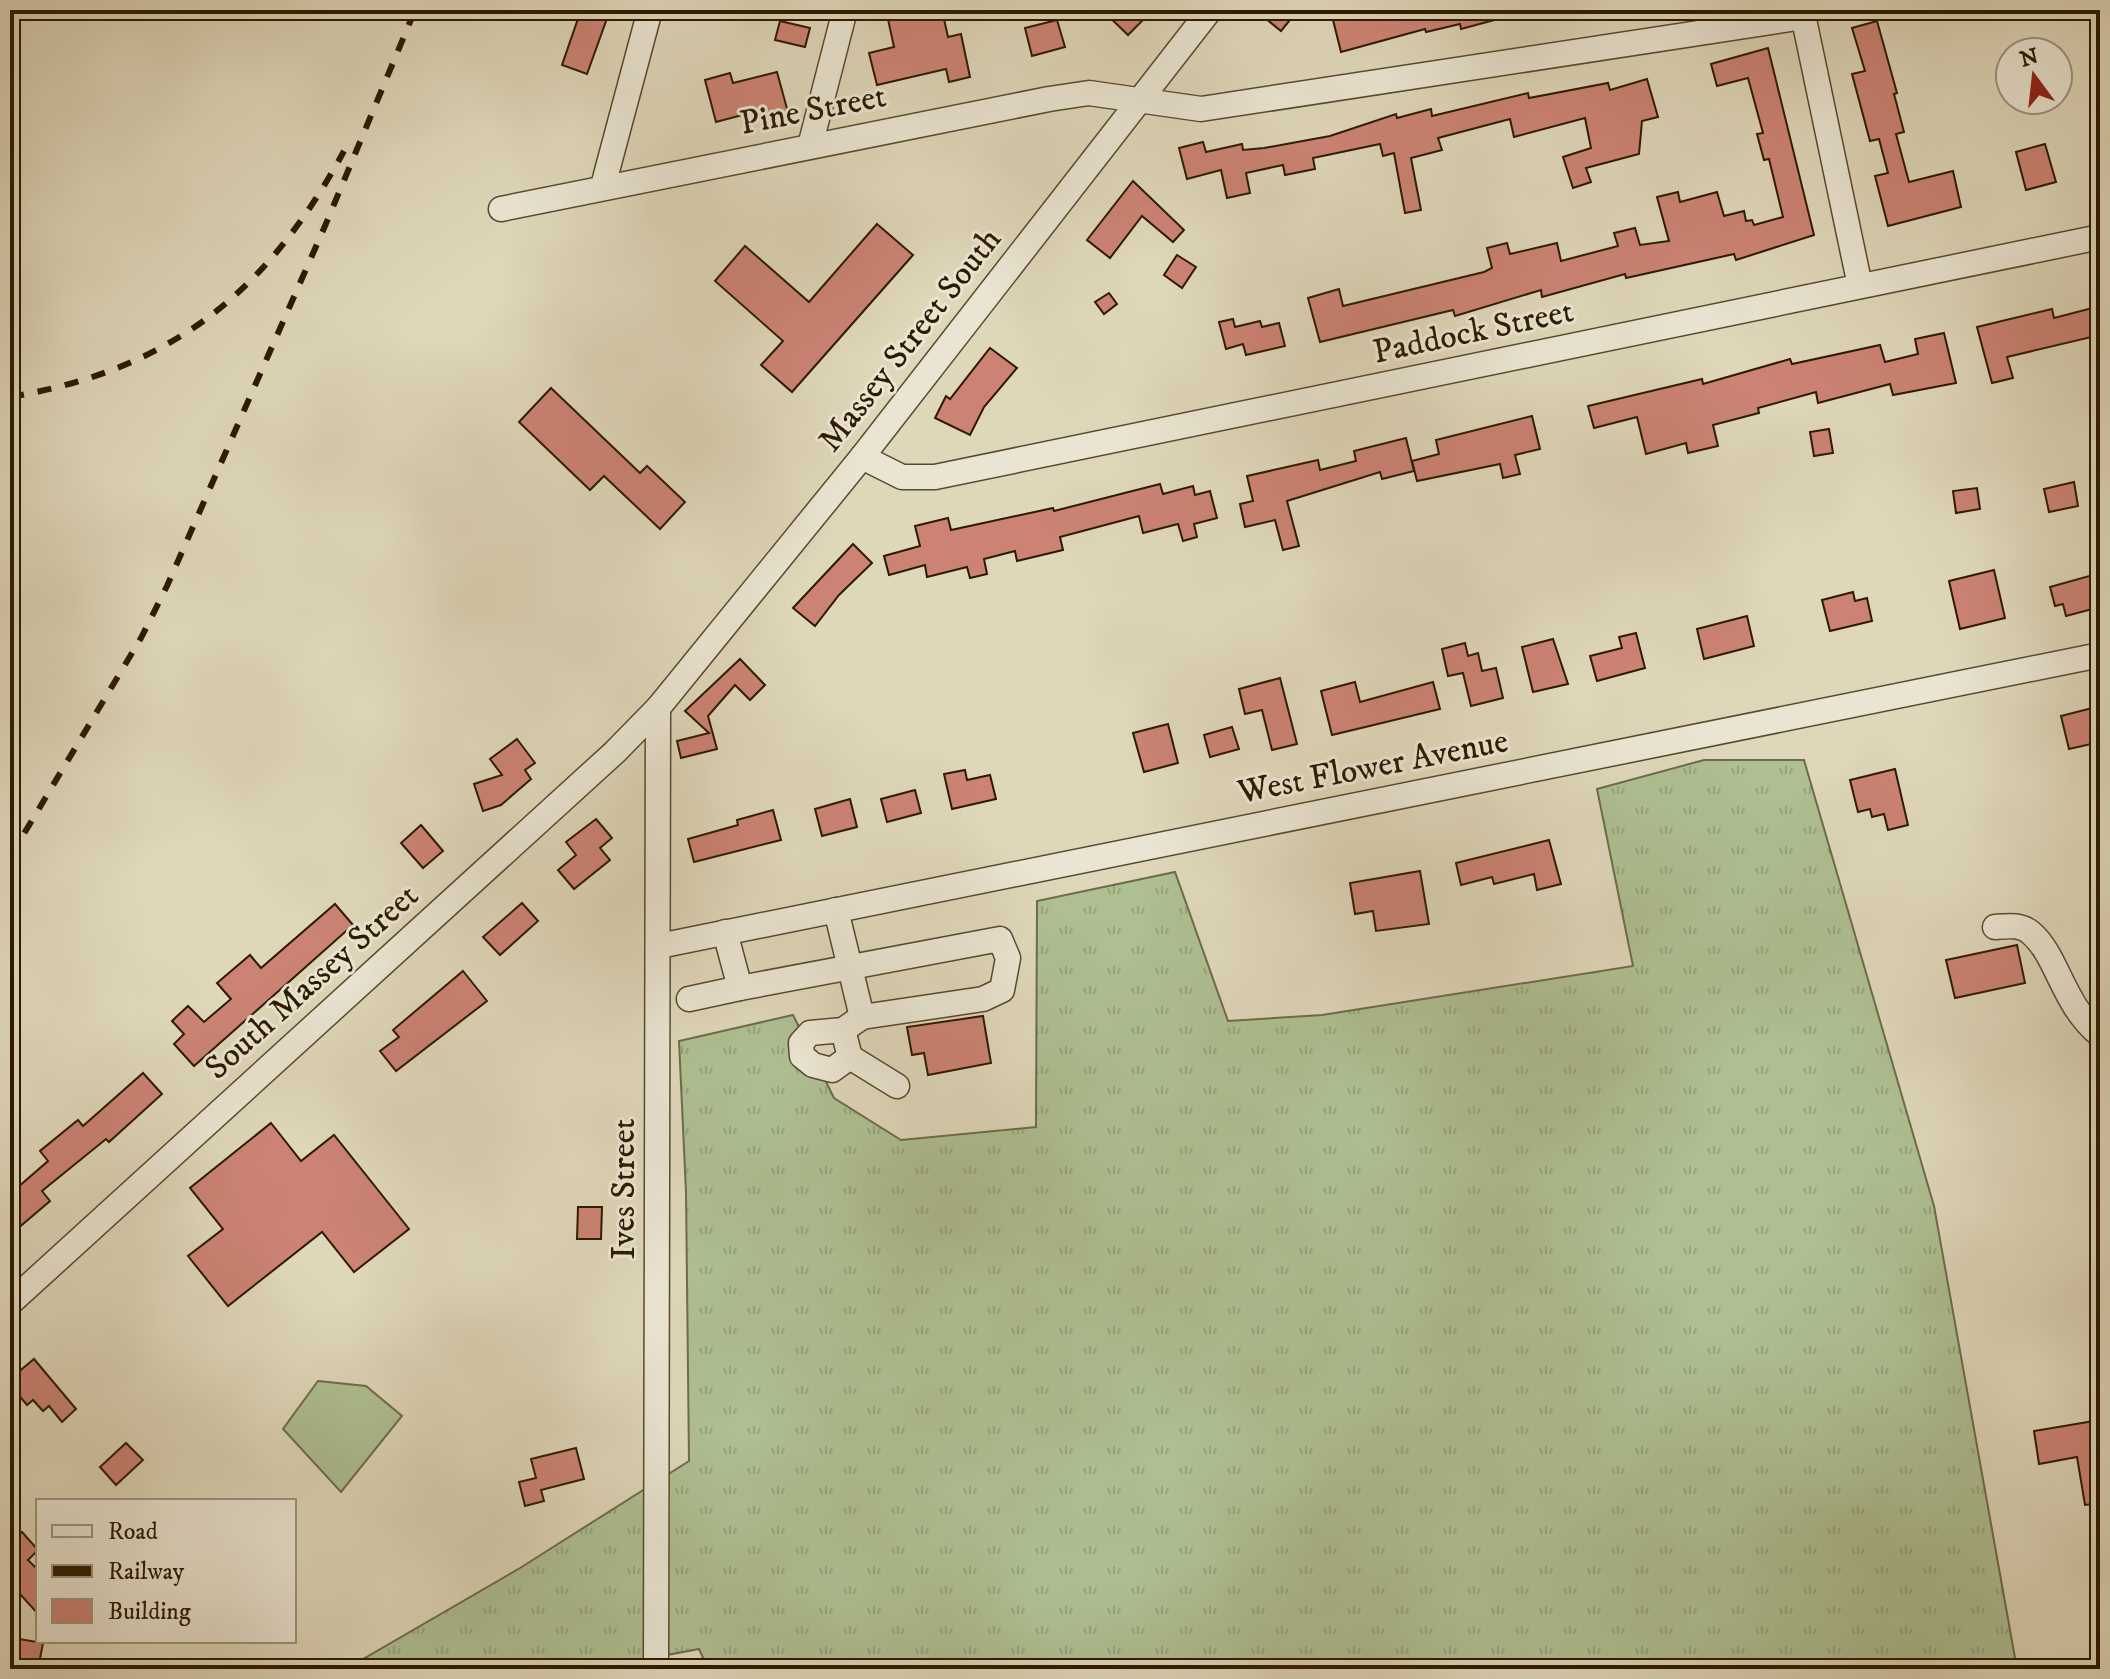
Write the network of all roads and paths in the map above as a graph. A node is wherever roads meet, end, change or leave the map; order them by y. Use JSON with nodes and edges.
{"nodes":[{"id":1,"x":650,"y":10,"type":"edge"},
{"id":2,"x":845,"y":10,"type":"edge"},
{"id":3,"x":1210,"y":10,"type":"edge"},
{"id":4,"x":1803,"y":14,"type":"edge"},
{"id":5,"x":1140,"y":99,"type":"junction"},
{"id":6,"x":810,"y":146,"type":"junction"},
{"id":7,"x":603,"y":186,"type":"junction"},
{"id":8,"x":501,"y":209,"type":"dead end"},
{"id":9,"x":2100,"y":237,"type":"edge"},
{"id":10,"x":1860,"y":286,"type":"junction"},
{"id":11,"x":862,"y":457,"type":"junction"},
{"id":12,"x":2100,"y":655,"type":"edge"},
{"id":13,"x":658,"y":708,"type":"junction"},
{"id":14,"x":836,"y":910,"type":"junction"},
{"id":15,"x":1995,"y":927,"type":"dead end"},
{"id":16,"x":725,"y":932,"type":"junction"},
{"id":17,"x":659,"y":946,"type":"junction"},
{"id":18,"x":849,"y":967,"type":"junction"},
{"id":19,"x":740,"y":988,"type":"junction"},
{"id":20,"x":689,"y":999,"type":"dead end"},
{"id":21,"x":852,"y":1023,"type":"junction"},
{"id":22,"x":2100,"y":1035,"type":"edge"},
{"id":23,"x":850,"y":1057,"type":"junction"},
{"id":24,"x":897,"y":1086,"type":"dead end"},
{"id":25,"x":10,"y":1303,"type":"edge"},
{"id":26,"x":656,"y":1669,"type":"edge"}],
"edges":[{"from":1,"to":7,"type":"street"},
{"from":2,"to":6,"type":"street"},
{"from":3,"to":5,"type":"street","name":"Massey Street South"},
{"from":4,"to":5,"type":"street","name":"Pine Street"},
{"from":4,"to":10,"type":"street"},
{"from":5,"to":6,"type":"street","name":"Pine Street"},
{"from":5,"to":11,"type":"street","name":"Massey Street South"},
{"from":6,"to":7,"type":"street","name":"Pine Street"},
{"from":7,"to":8,"type":"street","name":"Pine Street"},
{"from":9,"to":10,"type":"street","name":"Paddock Street"},
{"from":10,"to":11,"type":"street","name":"Paddock Street"},
{"from":11,"to":13,"type":"street","name":"Massey Street South"},
{"from":12,"to":14,"type":"street","name":"West Flower Avenue"},
{"from":13,"to":17,"type":"street","name":"Ives Street"},
{"from":13,"to":25,"type":"street","name":"South Massey Street"},
{"from":14,"to":16,"type":"street","name":"West Flower Avenue"},
{"from":14,"to":18,"type":"street"},
{"from":15,"to":22,"type":"street"},
{"from":16,"to":17,"type":"street","name":"West Flower Avenue"},
{"from":16,"to":19,"type":"street"},
{"from":17,"to":26,"type":"street","name":"Ives Street"},
{"from":18,"to":19,"type":"street"},
{"from":18,"to":21,"type":"street"},
{"from":18,"to":21,"type":"street"},
{"from":19,"to":20,"type":"street"},
{"from":21,"to":23,"type":"street"},
{"from":21,"to":23,"type":"street"},
{"from":23,"to":24,"type":"street"}]}
